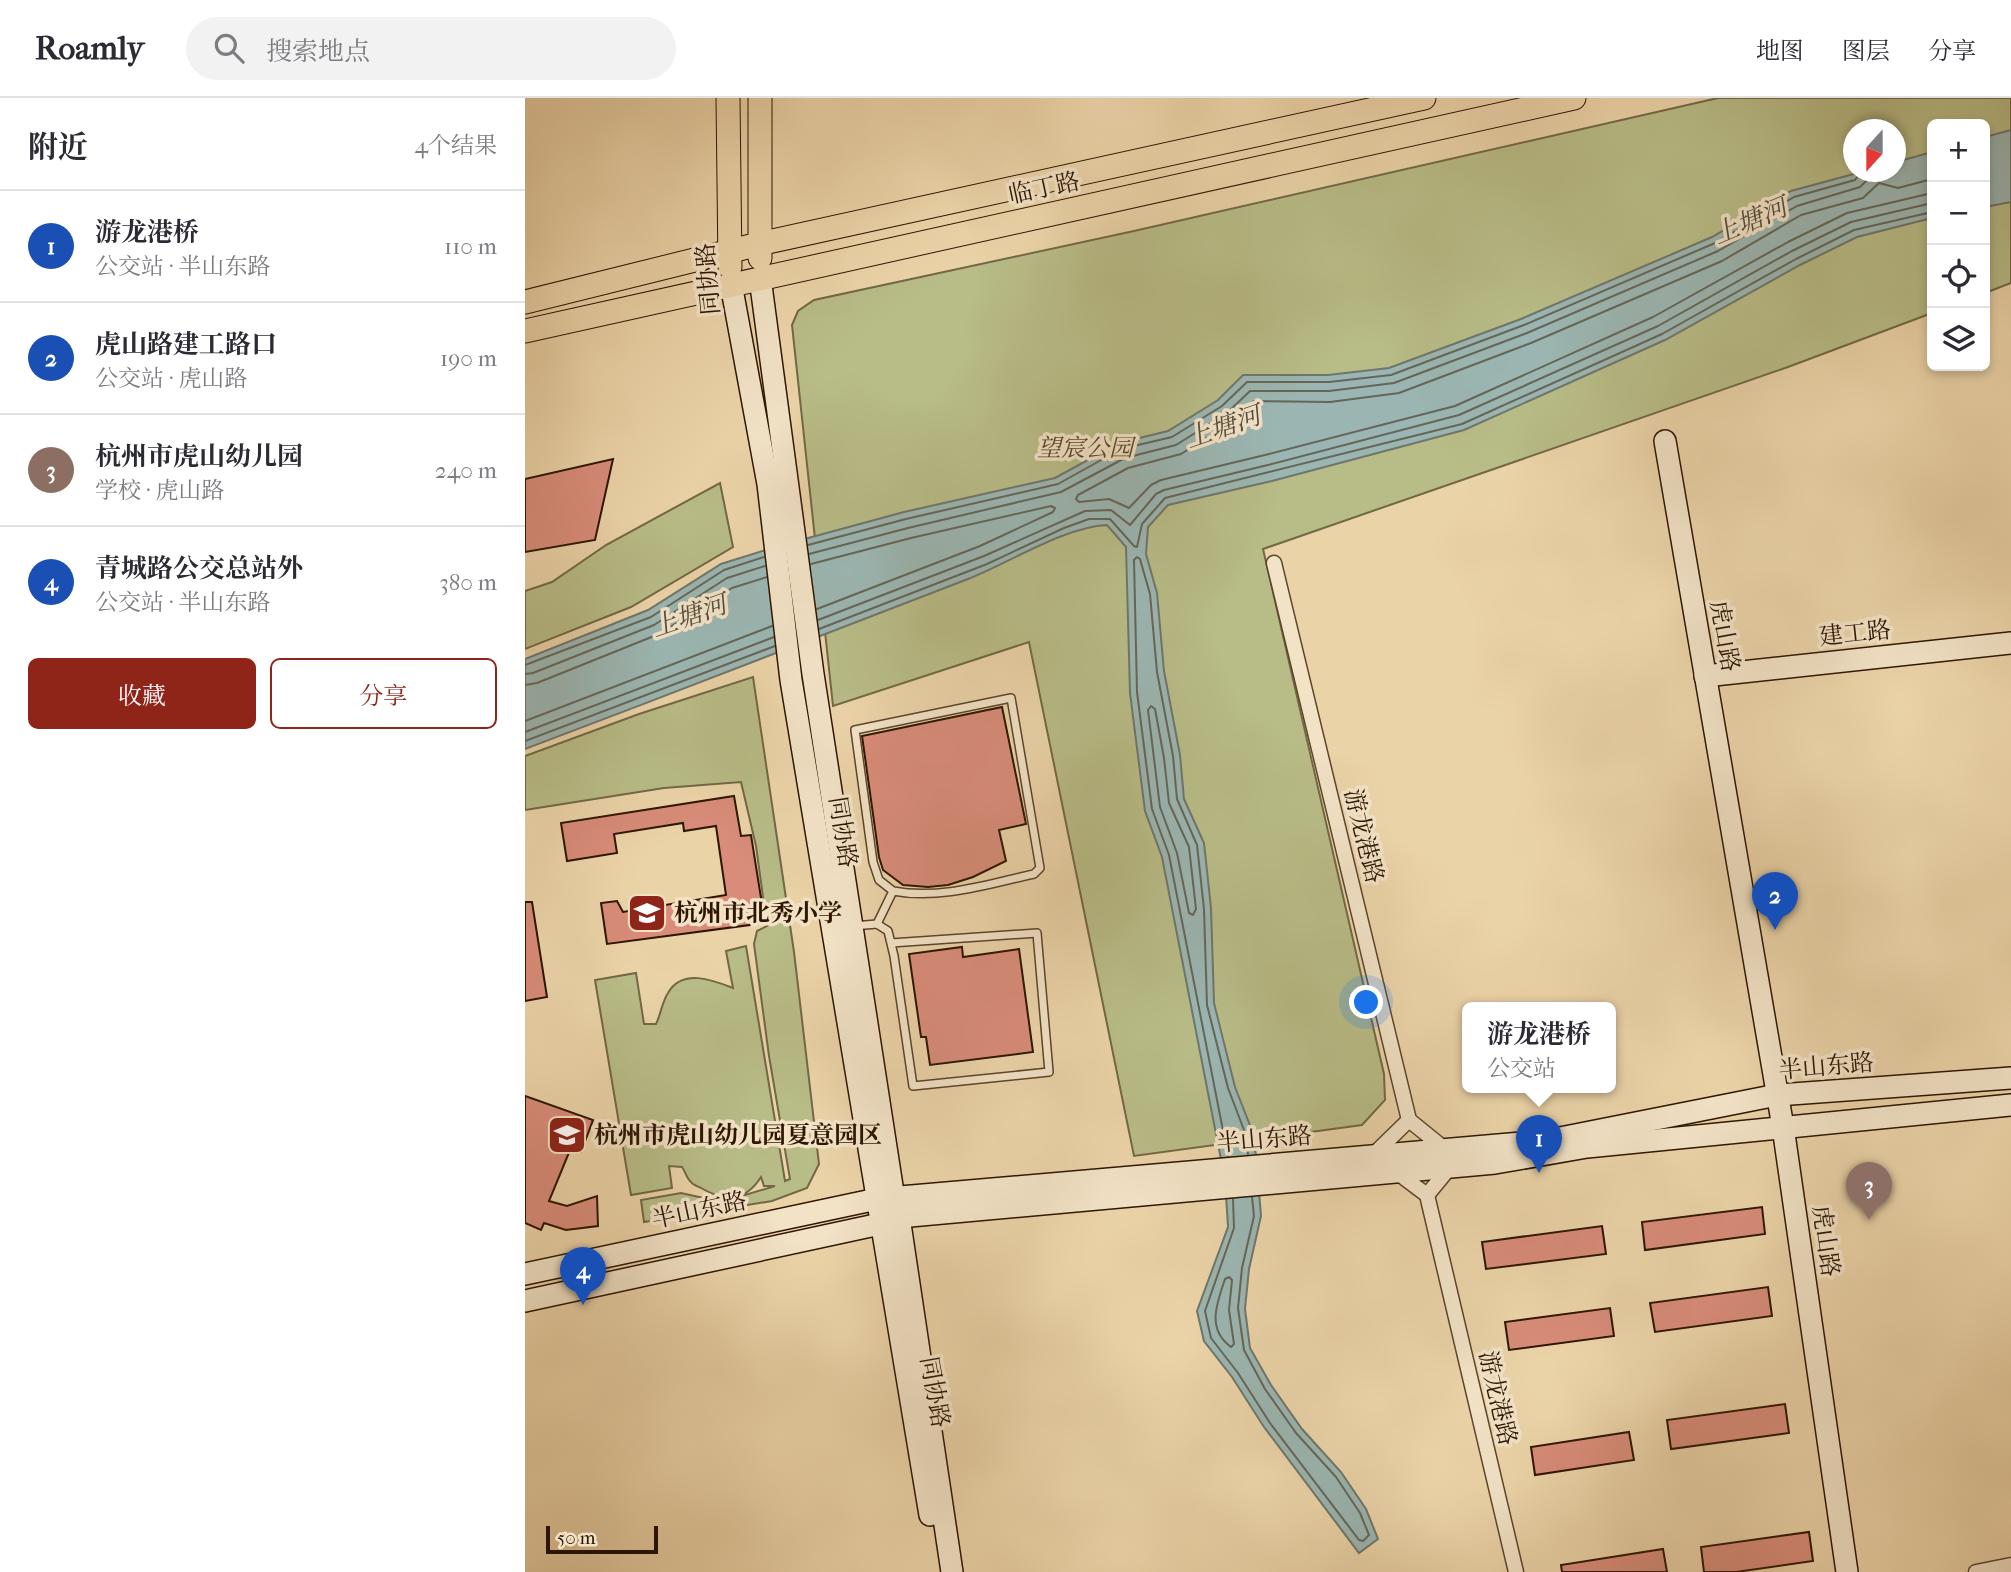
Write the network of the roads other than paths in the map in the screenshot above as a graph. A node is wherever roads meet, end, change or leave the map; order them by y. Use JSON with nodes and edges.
{"nodes":[{"id":1,"x":728,"y":98,"type":"edge"},
{"id":2,"x":760,"y":98,"type":"edge"},
{"id":3,"x":1424,"y":98,"type":"edge"},
{"id":4,"x":1574,"y":98,"type":"edge"},
{"id":5,"x":759,"y":244,"type":"junction"},
{"id":6,"x":730,"y":253,"type":"junction"},
{"id":7,"x":760,"y":278,"type":"junction"},
{"id":8,"x":731,"y":284,"type":"junction"},
{"id":9,"x":525,"y":302,"type":"edge"},
{"id":10,"x":525,"y":331,"type":"edge"},
{"id":11,"x":1665,"y":442,"type":"dead end"},
{"id":12,"x":777,"y":484,"type":"junction"},
{"id":13,"x":1274,"y":564,"type":"dead end"},
{"id":14,"x":2011,"y":643,"type":"edge"},
{"id":15,"x":1705,"y":676,"type":"junction"},
{"id":16,"x":893,"y":891,"type":"junction"},
{"id":17,"x":877,"y":924,"type":"junction"},
{"id":18,"x":851,"y":926,"type":"junction"},
{"id":19,"x":891,"y":943,"type":"junction"},
{"id":20,"x":2011,"y":1078,"type":"edge"},
{"id":21,"x":1777,"y":1095,"type":"junction"},
{"id":22,"x":2011,"y":1105,"type":"edge"},
{"id":23,"x":1409,"y":1120,"type":"junction"},
{"id":24,"x":1783,"y":1127,"type":"junction"},
{"id":25,"x":1371,"y":1156,"type":"junction"},
{"id":26,"x":1448,"y":1158,"type":"junction"},
{"id":27,"x":1395,"y":1171,"type":"junction"},
{"id":28,"x":1263,"y":1174,"type":"junction"},
{"id":29,"x":1427,"y":1195,"type":"junction"},
{"id":30,"x":888,"y":1210,"type":"junction"},
{"id":31,"x":525,"y":1273,"type":"edge"},
{"id":32,"x":525,"y":1301,"type":"edge"},
{"id":33,"x":2011,"y":1565,"type":"edge"},
{"id":34,"x":939,"y":1572,"type":"edge"},
{"id":35,"x":953,"y":1572,"type":"edge"},
{"id":36,"x":1516,"y":1572,"type":"edge"},
{"id":37,"x":1847,"y":1572,"type":"edge"},
{"id":38,"x":1976,"y":1572,"type":"edge"}],
"edges":[{"from":1,"to":6,"type":"main road","name":"同协路"},
{"from":2,"to":5,"type":"main road","name":"同协路"},
{"from":3,"to":5,"type":"main road","name":"临丁路"},
{"from":4,"to":7,"type":"main road","name":"临丁路"},
{"from":5,"to":6,"type":"main road","name":"临丁路"},
{"from":5,"to":7,"type":"main road","name":"同协路"},
{"from":6,"to":8,"type":"main road","name":"同协路"},
{"from":6,"to":9,"type":"main road","name":"临丁路"},
{"from":7,"to":8,"type":"main road","name":"临丁路"},
{"from":7,"to":12,"type":"main road","name":"同协路"},
{"from":8,"to":10,"type":"main road","name":"临丁路"},
{"from":8,"to":12,"type":"main road","name":"同协路"},
{"from":11,"to":15,"type":"main road","name":"虎山路"},
{"from":12,"to":18,"type":"main road","name":"同协路"},
{"from":12,"to":30,"type":"main road","name":"同协路"},
{"from":13,"to":23,"type":"street","name":"游龙港路"},
{"from":14,"to":15,"type":"main road","name":"建工路"},
{"from":15,"to":21,"type":"main road","name":"虎山路"},
{"from":16,"to":16,"type":"lane"},
{"from":16,"to":17,"type":"lane"},
{"from":17,"to":18,"type":"lane"},
{"from":17,"to":19,"type":"lane"},
{"from":18,"to":30,"type":"main road","name":"同协路"},
{"from":19,"to":19,"type":"lane"},
{"from":20,"to":21,"type":"main road","name":"半山东路"},
{"from":21,"to":24,"type":"main road","name":"虎山路"},
{"from":21,"to":26,"type":"main road","name":"半山东路"},
{"from":22,"to":24,"type":"main road","name":"半山东路"},
{"from":23,"to":25,"type":"street"},
{"from":23,"to":26,"type":"street"},
{"from":24,"to":26,"type":"main road","name":"半山东路"},
{"from":24,"to":37,"type":"main road","name":"虎山路"},
{"from":25,"to":26,"type":"main road","name":"半山东路"},
{"from":25,"to":28,"type":"main road","name":"半山东路"},
{"from":26,"to":27,"type":"main road","name":"半山东路"},
{"from":26,"to":29,"type":"street"},
{"from":27,"to":28,"type":"main road","name":"半山东路"},
{"from":27,"to":29,"type":"street"},
{"from":28,"to":30,"type":"main road","name":"半山东路"},
{"from":29,"to":36,"type":"street","name":"游龙港路"},
{"from":30,"to":31,"type":"main road","name":"半山东路"},
{"from":30,"to":32,"type":"main road","name":"半山东路"},
{"from":30,"to":34,"type":"main road","name":"同协路"},
{"from":30,"to":35,"type":"main road","name":"同协路"},
{"from":33,"to":38,"type":"street"}]}
